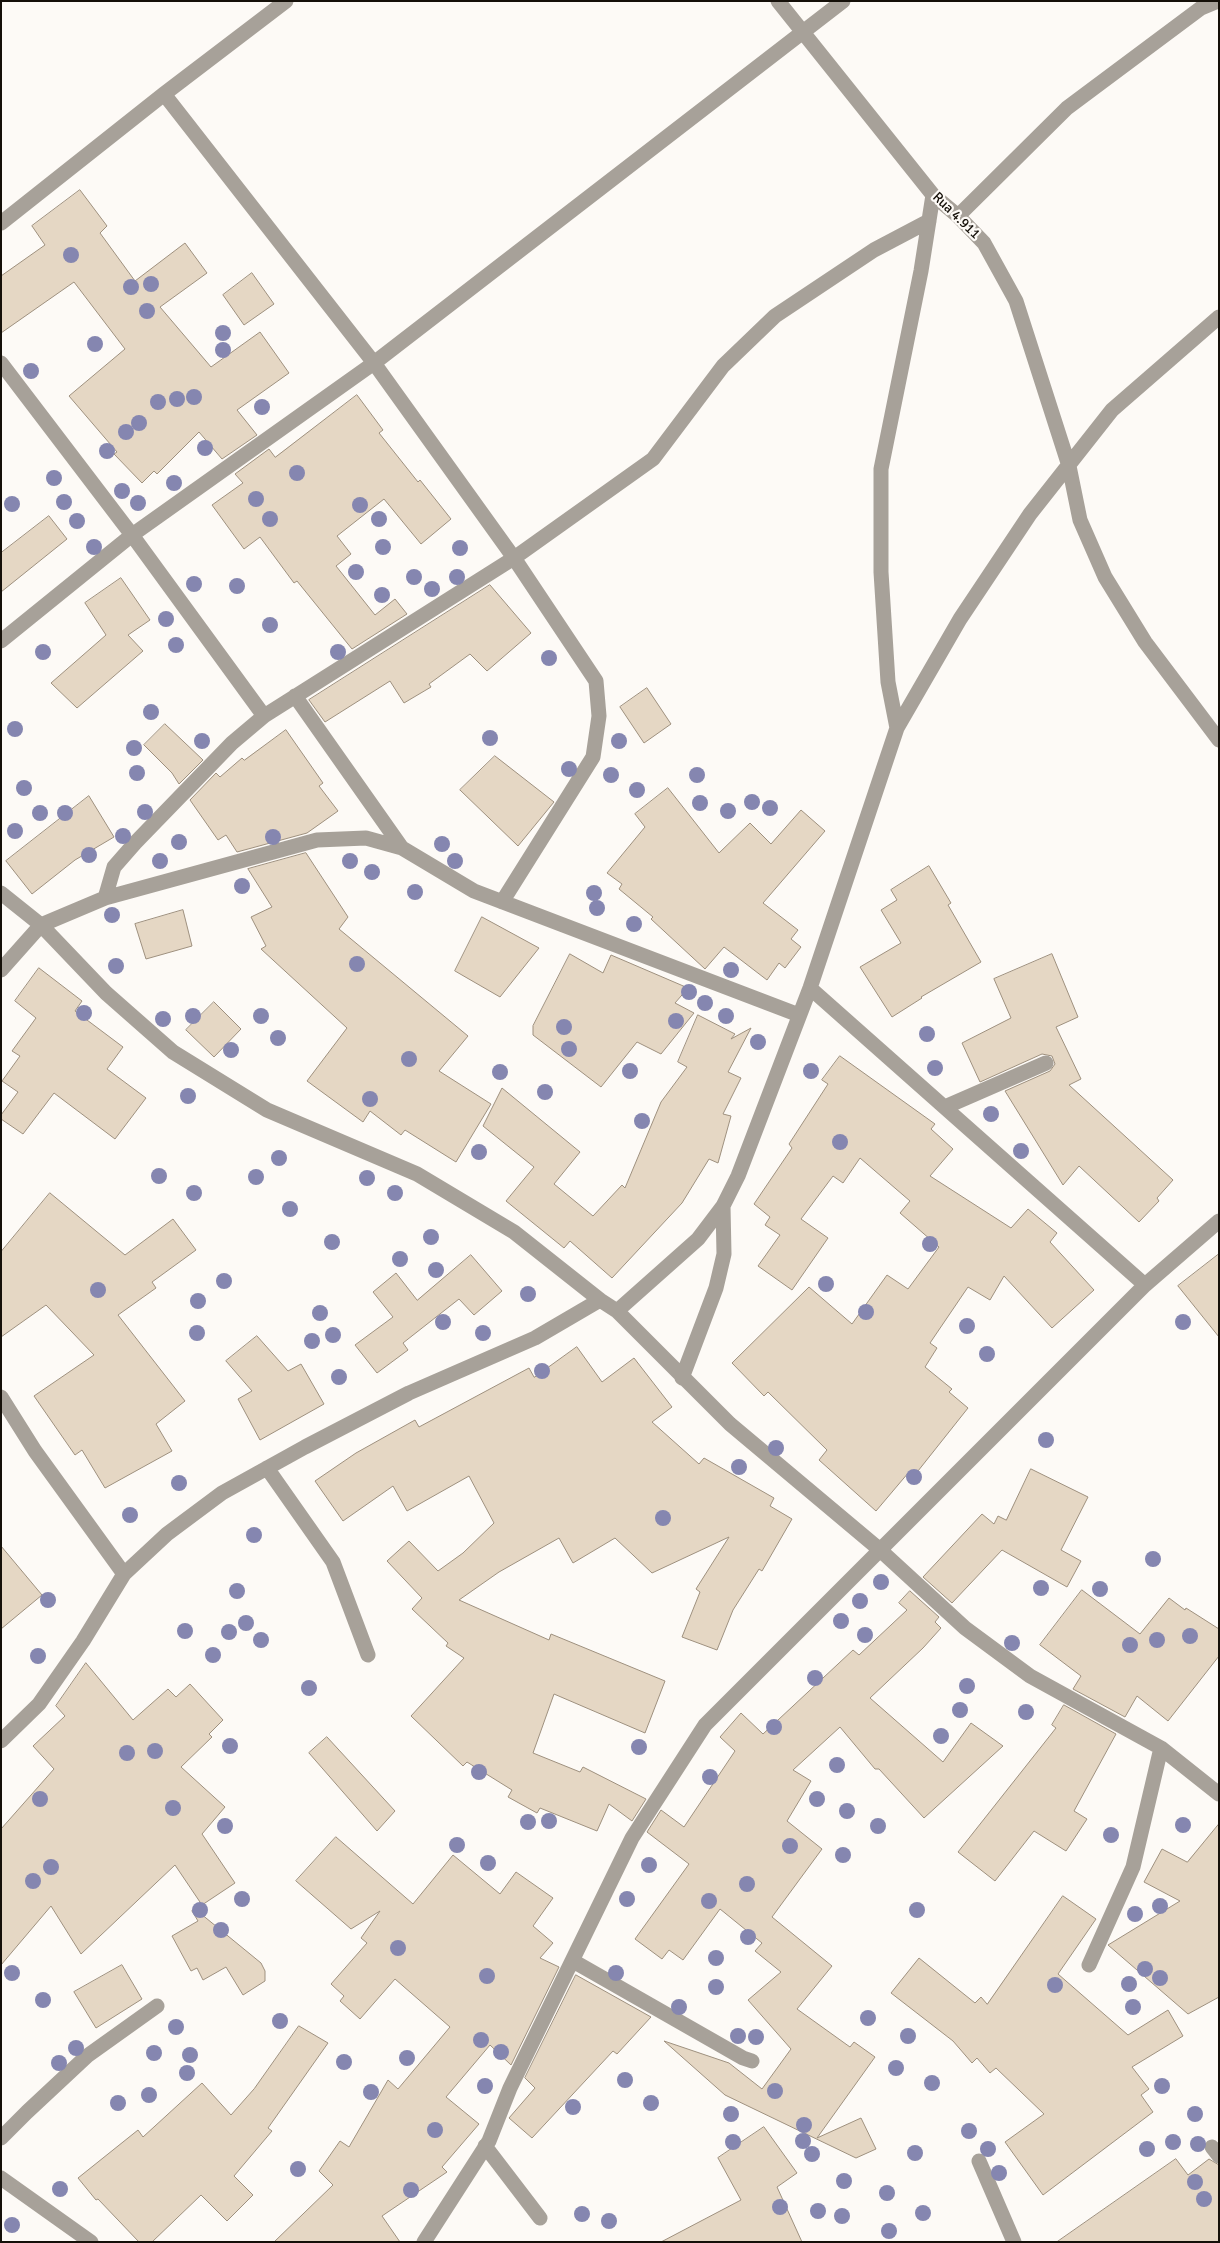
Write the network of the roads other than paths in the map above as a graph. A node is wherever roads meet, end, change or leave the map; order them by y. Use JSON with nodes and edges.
{"nodes":[{"id":1,"x":286,"y":1,"type":"edge"},
{"id":2,"x":778,"y":1,"type":"edge"},
{"id":3,"x":843,"y":1,"type":"edge"},
{"id":4,"x":1218,"y":1,"type":"edge"},
{"id":5,"x":804,"y":32,"type":"junction"},
{"id":6,"x":164,"y":94,"type":"junction"},
{"id":7,"x":933,"y":195,"type":"junction"},
{"id":8,"x":958,"y":216,"type":"junction"},
{"id":9,"x":929,"y":221,"type":"junction"},
{"id":10,"x":1,"y":223,"type":"edge"},
{"id":11,"x":1219,"y":317,"type":"edge"},
{"id":12,"x":1,"y":363,"type":"edge"},
{"id":13,"x":374,"y":363,"type":"junction"},
{"id":14,"x":1069,"y":466,"type":"junction"},
{"id":15,"x":132,"y":535,"type":"junction"},
{"id":16,"x":514,"y":558,"type":"junction"},
{"id":17,"x":1,"y":641,"type":"edge"},
{"id":18,"x":295,"y":696,"type":"junction"},
{"id":19,"x":264,"y":716,"type":"junction"},
{"id":20,"x":897,"y":728,"type":"junction"},
{"id":21,"x":1219,"y":740,"type":"edge"},
{"id":22,"x":402,"y":848,"type":"junction"},
{"id":23,"x":1,"y":893,"type":"edge"},
{"id":24,"x":105,"y":898,"type":"junction"},
{"id":25,"x":502,"y":902,"type":"junction"},
{"id":26,"x":41,"y":925,"type":"junction"},
{"id":27,"x":1,"y":970,"type":"edge"},
{"id":28,"x":810,"y":988,"type":"junction"},
{"id":29,"x":799,"y":1015,"type":"junction"},
{"id":30,"x":1046,"y":1063,"type":"dead end"},
{"id":31,"x":945,"y":1107,"type":"junction"},
{"id":32,"x":724,"y":1206,"type":"junction"},
{"id":33,"x":1219,"y":1221,"type":"edge"},
{"id":34,"x":1145,"y":1285,"type":"junction"},
{"id":35,"x":600,"y":1300,"type":"junction"},
{"id":36,"x":617,"y":1311,"type":"junction"},
{"id":37,"x":682,"y":1378,"type":"junction"},
{"id":38,"x":1,"y":1397,"type":"edge"},
{"id":39,"x":267,"y":1468,"type":"junction"},
{"id":40,"x":879,"y":1549,"type":"junction"},
{"id":41,"x":124,"y":1574,"type":"junction"},
{"id":42,"x":368,"y":1655,"type":"dead end"},
{"id":43,"x":1,"y":1741,"type":"edge"},
{"id":44,"x":1161,"y":1748,"type":"junction"},
{"id":45,"x":1219,"y":1794,"type":"edge"},
{"id":46,"x":572,"y":1962,"type":"junction"},
{"id":47,"x":1089,"y":1965,"type":"dead end"},
{"id":48,"x":157,"y":2006,"type":"dead end"},
{"id":49,"x":752,"y":2061,"type":"dead end"},
{"id":50,"x":1,"y":2138,"type":"edge"},
{"id":51,"x":485,"y":2146,"type":"junction"},
{"id":52,"x":979,"y":2161,"type":"dead end"},
{"id":53,"x":1,"y":2178,"type":"edge"},
{"id":54,"x":540,"y":2218,"type":"dead end"},
{"id":55,"x":91,"y":2242,"type":"edge"},
{"id":56,"x":424,"y":2242,"type":"edge"},
{"id":57,"x":1014,"y":2242,"type":"edge"}],
"edges":[{"from":1,"to":6,"type":"street"},
{"from":2,"to":5,"type":"street","name":"Rua 4.911"},
{"from":3,"to":5,"type":"street"},
{"from":4,"to":8,"type":"street"},
{"from":5,"to":7,"type":"street","name":"Rua 4.911"},
{"from":5,"to":13,"type":"street"},
{"from":6,"to":10,"type":"street"},
{"from":6,"to":13,"type":"street"},
{"from":7,"to":8,"type":"street","name":"Rua 4.911"},
{"from":7,"to":9,"type":"street"},
{"from":8,"to":14,"type":"street","name":"Rua 4.911"},
{"from":9,"to":16,"type":"street"},
{"from":9,"to":20,"type":"street"},
{"from":11,"to":14,"type":"street"},
{"from":12,"to":15,"type":"street"},
{"from":13,"to":15,"type":"street"},
{"from":13,"to":16,"type":"street"},
{"from":14,"to":20,"type":"street"},
{"from":14,"to":21,"type":"street","name":"Rua 4.911"},
{"from":15,"to":17,"type":"street"},
{"from":15,"to":19,"type":"street"},
{"from":16,"to":18,"type":"street"},
{"from":16,"to":25,"type":"street"},
{"from":18,"to":19,"type":"street"},
{"from":18,"to":22,"type":"street"},
{"from":19,"to":24,"type":"street"},
{"from":20,"to":28,"type":"street"},
{"from":22,"to":24,"type":"street"},
{"from":22,"to":25,"type":"street"},
{"from":23,"to":26,"type":"street"},
{"from":24,"to":26,"type":"street"},
{"from":25,"to":29,"type":"street"},
{"from":26,"to":27,"type":"street"},
{"from":26,"to":35,"type":"street"},
{"from":28,"to":29,"type":"street"},
{"from":28,"to":31,"type":"street"},
{"from":29,"to":32,"type":"street"},
{"from":30,"to":31,"type":"street"},
{"from":31,"to":34,"type":"street"},
{"from":32,"to":36,"type":"street"},
{"from":32,"to":37,"type":"street"},
{"from":33,"to":34,"type":"street"},
{"from":34,"to":40,"type":"street"},
{"from":35,"to":36,"type":"street"},
{"from":35,"to":39,"type":"street"},
{"from":36,"to":37,"type":"street"},
{"from":37,"to":40,"type":"street"},
{"from":38,"to":41,"type":"street"},
{"from":39,"to":41,"type":"street"},
{"from":39,"to":42,"type":"street"},
{"from":40,"to":44,"type":"street"},
{"from":40,"to":46,"type":"street"},
{"from":41,"to":43,"type":"street"},
{"from":44,"to":45,"type":"street"},
{"from":44,"to":47,"type":"street"},
{"from":46,"to":49,"type":"street"},
{"from":46,"to":51,"type":"street"},
{"from":48,"to":50,"type":"street"},
{"from":51,"to":54,"type":"street"},
{"from":51,"to":56,"type":"street"},
{"from":52,"to":57,"type":"street"},
{"from":53,"to":55,"type":"street"}]}
